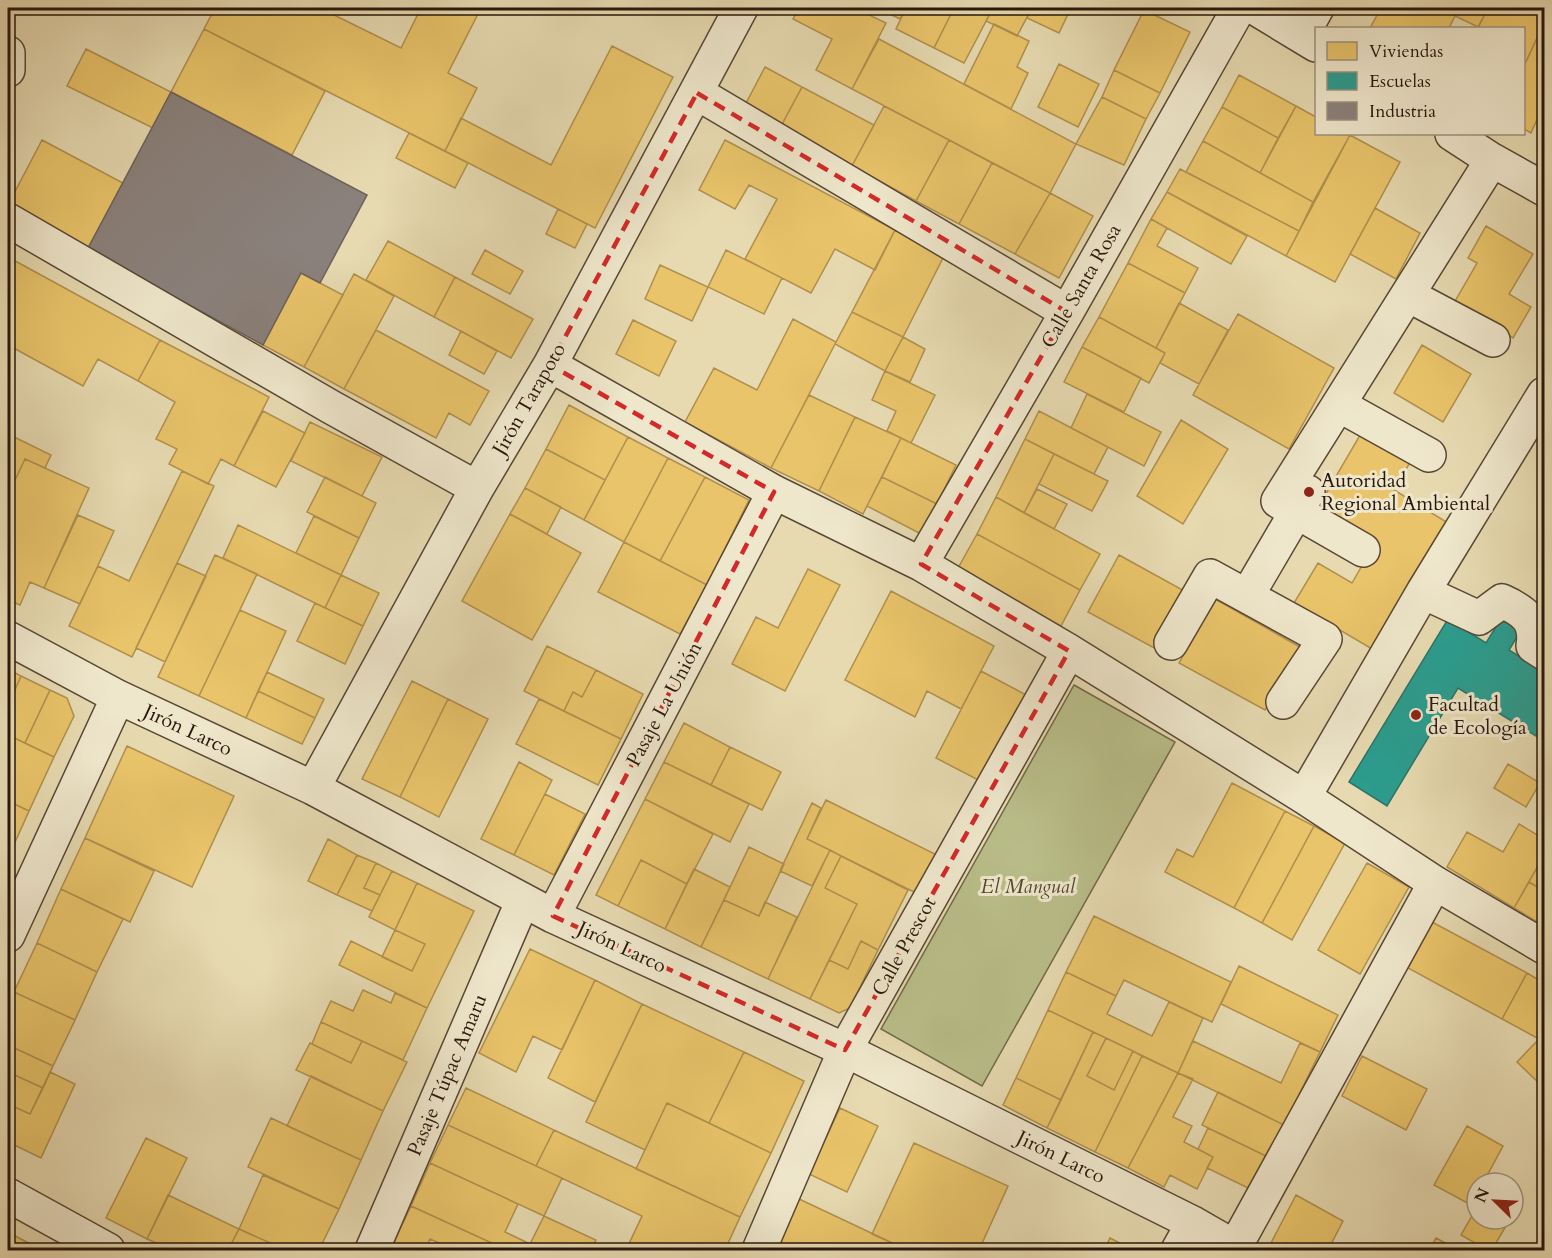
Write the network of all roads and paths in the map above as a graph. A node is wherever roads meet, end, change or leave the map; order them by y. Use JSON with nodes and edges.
{"nodes":[{"id":1,"x":741,"y":8,"type":"edge"},
{"id":2,"x":1239,"y":8,"type":"edge"},
{"id":3,"x":1255,"y":8,"type":"edge"},
{"id":4,"x":1317,"y":8,"type":"edge"},
{"id":5,"x":1309,"y":40,"type":"edge"},
{"id":6,"x":8,"y":53,"type":"edge"},
{"id":7,"x":8,"y":70,"type":"edge"},
{"id":8,"x":697,"y":93,"type":"junction"},
{"id":9,"x":1454,"y":135,"type":"edge"},
{"id":10,"x":1492,"y":160,"type":"junction"},
{"id":11,"x":1545,"y":189,"type":"edge"},
{"id":12,"x":8,"y":220,"type":"edge"},
{"id":13,"x":1468,"y":249,"type":"dead end"},
{"id":14,"x":1415,"y":299,"type":"junction"},
{"id":15,"x":1067,"y":312,"type":"junction"},
{"id":16,"x":1493,"y":340,"type":"dead end"},
{"id":17,"x":550,"y":366,"type":"junction"},
{"id":18,"x":1545,"y":394,"type":"edge"},
{"id":19,"x":1346,"y":409,"type":"junction"},
{"id":20,"x":1429,"y":455,"type":"dead end"},
{"id":21,"x":477,"y":488,"type":"junction"},
{"id":22,"x":774,"y":492,"type":"junction"},
{"id":23,"x":1288,"y":506,"type":"junction"},
{"id":24,"x":1363,"y":550,"type":"dead end"},
{"id":25,"x":921,"y":564,"type":"junction"},
{"id":26,"x":1423,"y":592,"type":"junction"},
{"id":27,"x":1247,"y":596,"type":"junction"},
{"id":28,"x":8,"y":638,"type":"edge"},
{"id":29,"x":1171,"y":643,"type":"dead end"},
{"id":30,"x":1069,"y":651,"type":"junction"},
{"id":31,"x":1545,"y":653,"type":"edge"},
{"id":32,"x":118,"y":697,"type":"junction"},
{"id":33,"x":1283,"y":702,"type":"dead end"},
{"id":34,"x":313,"y":788,"type":"junction"},
{"id":35,"x":1304,"y":797,"type":"junction"},
{"id":36,"x":1435,"y":884,"type":"junction"},
{"id":37,"x":523,"y":900,"type":"junction"},
{"id":38,"x":553,"y":916,"type":"junction"},
{"id":39,"x":8,"y":935,"type":"edge"},
{"id":40,"x":1545,"y":947,"type":"edge"},
{"id":41,"x":845,"y":1050,"type":"junction"},
{"id":42,"x":8,"y":1195,"type":"edge"},
{"id":43,"x":1185,"y":1237,"type":"edge"},
{"id":44,"x":1238,"y":1249,"type":"edge"},
{"id":45,"x":104,"y":1250,"type":"edge"},
{"id":46,"x":372,"y":1251,"type":"edge"},
{"id":47,"x":759,"y":1251,"type":"edge"}],
"edges":[{"from":1,"to":8,"type":"street","name":"Jirón Tarapoto"},
{"from":2,"to":15,"type":"street","name":"Calle Santa Rosa"},
{"from":3,"to":5,"type":"street"},
{"from":4,"to":5,"type":"street"},
{"from":6,"to":7,"type":"street"},
{"from":8,"to":15,"type":"street"},
{"from":8,"to":17,"type":"street","name":"Jirón Tarapoto"},
{"from":9,"to":10,"type":"street"},
{"from":10,"to":11,"type":"street"},
{"from":10,"to":14,"type":"street"},
{"from":12,"to":21,"type":"street"},
{"from":13,"to":14,"type":"street"},
{"from":14,"to":16,"type":"street"},
{"from":14,"to":19,"type":"street"},
{"from":15,"to":25,"type":"street","name":"Calle Santa Rosa"},
{"from":17,"to":21,"type":"street","name":"Jirón Tarapoto"},
{"from":17,"to":22,"type":"street"},
{"from":18,"to":26,"type":"street"},
{"from":19,"to":20,"type":"street"},
{"from":19,"to":23,"type":"street"},
{"from":21,"to":34,"type":"street","name":"Jirón Tarapoto"},
{"from":22,"to":25,"type":"street"},
{"from":22,"to":38,"type":"street","name":"Pasaje La Unión"},
{"from":23,"to":24,"type":"street"},
{"from":23,"to":27,"type":"street"},
{"from":25,"to":30,"type":"street"},
{"from":26,"to":31,"type":"street"},
{"from":26,"to":35,"type":"street"},
{"from":27,"to":29,"type":"street"},
{"from":27,"to":33,"type":"street"},
{"from":28,"to":32,"type":"street","name":"Jirón Larco"},
{"from":30,"to":35,"type":"street"},
{"from":30,"to":41,"type":"street","name":"Calle Prescot"},
{"from":32,"to":34,"type":"street","name":"Jirón Larco"},
{"from":32,"to":39,"type":"street"},
{"from":34,"to":37,"type":"street","name":"Jirón Larco"},
{"from":35,"to":36,"type":"street"},
{"from":36,"to":40,"type":"street"},
{"from":36,"to":44,"type":"street"},
{"from":37,"to":38,"type":"street","name":"Jirón Larco"},
{"from":37,"to":46,"type":"street","name":"Pasaje Túpac Amaru"},
{"from":38,"to":41,"type":"street","name":"Jirón Larco"},
{"from":41,"to":43,"type":"street","name":"Jirón Larco"},
{"from":41,"to":47,"type":"street","name":"Calle Prescot"},
{"from":42,"to":45,"type":"street"},
{"from":43,"to":44,"type":"street","name":"Jirón Larco"}]}
